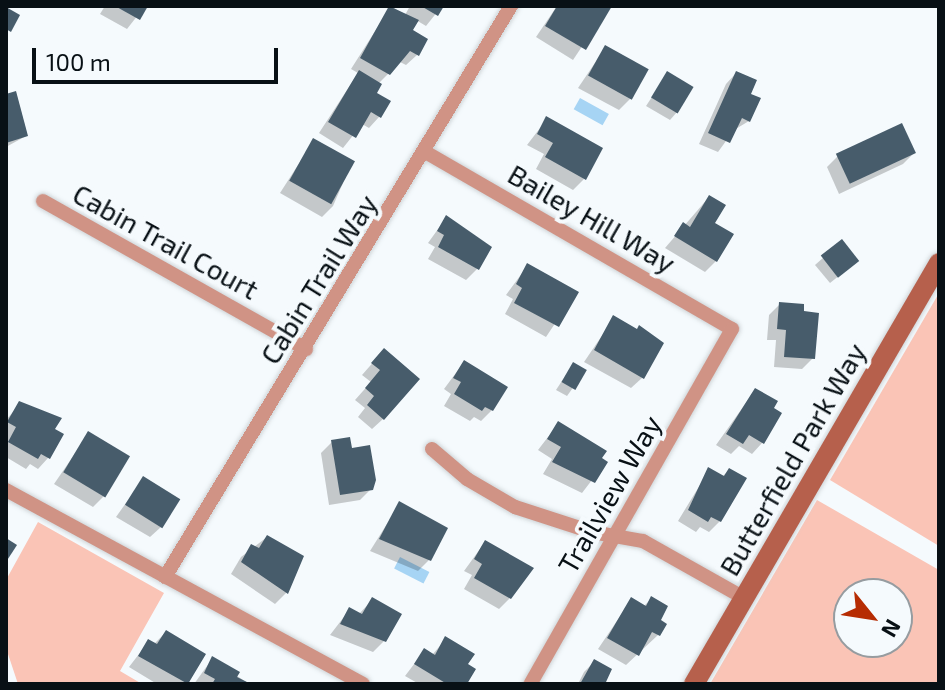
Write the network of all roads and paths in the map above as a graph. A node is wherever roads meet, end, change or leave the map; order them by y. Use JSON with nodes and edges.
{"nodes":[{"id":1,"x":511,"y":6,"type":"edge"},
{"id":2,"x":427,"y":153,"type":"junction"},
{"id":3,"x":43,"y":201,"type":"dead end"},
{"id":4,"x":939,"y":263,"type":"edge"},
{"id":5,"x":732,"y":329,"type":"joint"},
{"id":6,"x":306,"y":349,"type":"junction"},
{"id":7,"x":432,"y":449,"type":"dead end"},
{"id":8,"x":6,"y":490,"type":"edge"},
{"id":9,"x":615,"y":536,"type":"junction"},
{"id":10,"x":165,"y":577,"type":"junction"},
{"id":11,"x":744,"y":598,"type":"junction"},
{"id":12,"x":363,"y":684,"type":"edge"},
{"id":13,"x":530,"y":684,"type":"edge"},
{"id":14,"x":694,"y":684,"type":"edge"}],
"edges":[{"from":1,"to":2,"type":"street","name":"Cabin Trail Way"},
{"from":2,"to":5,"type":"street","name":"Bailey Hill Way"},
{"from":2,"to":6,"type":"street","name":"Cabin Trail Way"},
{"from":3,"to":6,"type":"street","name":"Cabin Trail Court"},
{"from":4,"to":11,"type":"street","name":"Butterfield Park Way"},
{"from":5,"to":9,"type":"street","name":"Trailview Way"},
{"from":6,"to":10,"type":"street","name":"Cabin Trail Way"},
{"from":7,"to":9,"type":"street"},
{"from":8,"to":10,"type":"street"},
{"from":9,"to":11,"type":"street"},
{"from":9,"to":13,"type":"street","name":"Trailview Way"},
{"from":10,"to":12,"type":"street"},
{"from":11,"to":14,"type":"street","name":"Butterfield Park Way"}]}
